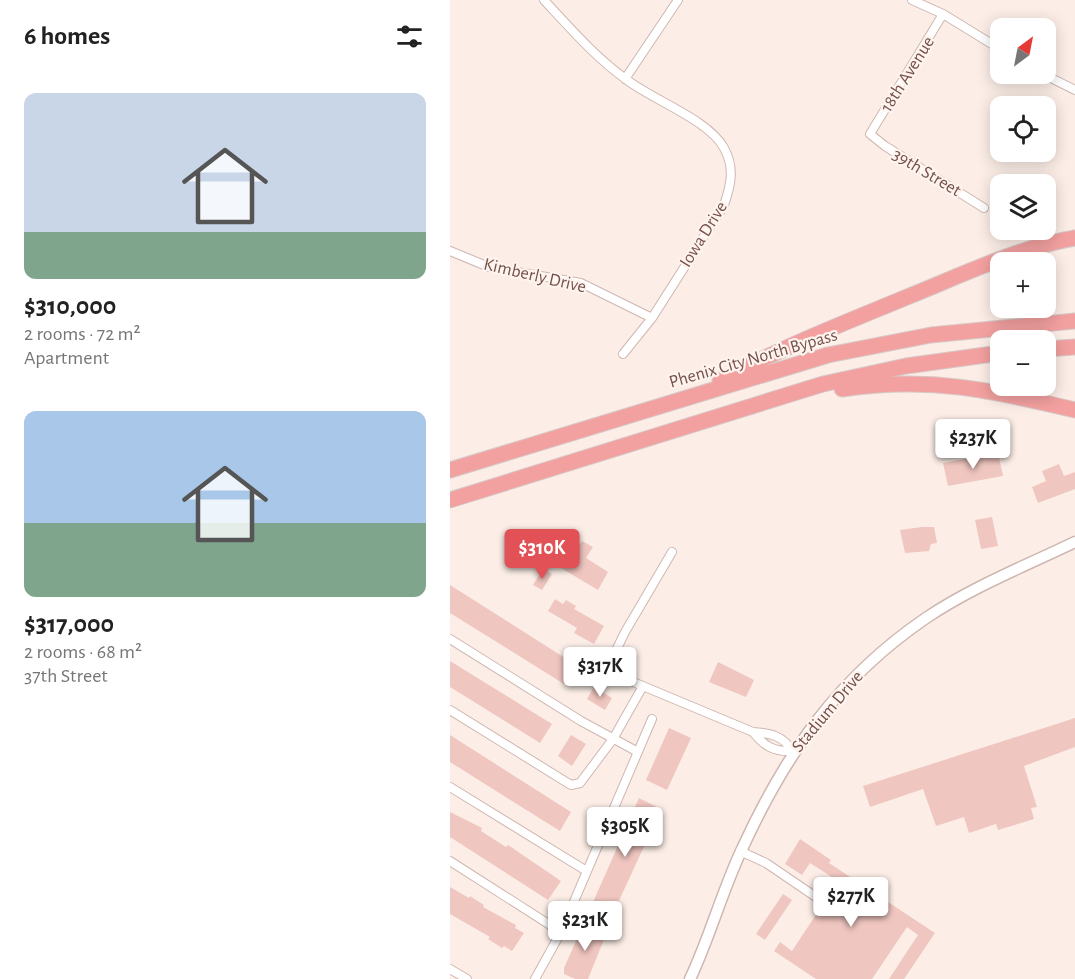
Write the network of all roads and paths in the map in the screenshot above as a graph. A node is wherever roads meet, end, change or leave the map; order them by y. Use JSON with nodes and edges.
{"nodes":[{"id":1,"x":544,"y":0,"type":"edge"},
{"id":2,"x":678,"y":0,"type":"edge"},
{"id":3,"x":912,"y":0,"type":"edge"},
{"id":4,"x":943,"y":14,"type":"junction"},
{"id":5,"x":990,"y":43,"type":"edge"},
{"id":6,"x":625,"y":79,"type":"junction"},
{"id":7,"x":1056,"y":80,"type":"edge"},
{"id":8,"x":1075,"y":90,"type":"edge"},
{"id":9,"x":870,"y":134,"type":"joint"},
{"id":10,"x":984,"y":208,"type":"dead end"},
{"id":11,"x":1075,"y":238,"type":"edge"},
{"id":12,"x":450,"y":251,"type":"edge"},
{"id":13,"x":652,"y":318,"type":"junction"},
{"id":14,"x":1075,"y":321,"type":"edge"},
{"id":15,"x":1075,"y":347,"type":"edge"},
{"id":16,"x":1056,"y":348,"type":"edge"},
{"id":17,"x":623,"y":354,"type":"dead end"},
{"id":18,"x":990,"y":354,"type":"edge"},
{"id":19,"x":690,"y":396,"type":"junction"},
{"id":20,"x":1075,"y":410,"type":"edge"},
{"id":21,"x":736,"y":411,"type":"junction"},
{"id":22,"x":450,"y":470,"type":"edge"},
{"id":23,"x":450,"y":500,"type":"edge"},
{"id":24,"x":1075,"y":542,"type":"edge"},
{"id":25,"x":672,"y":552,"type":"dead end"},
{"id":26,"x":450,"y":639,"type":"edge"},
{"id":27,"x":643,"y":686,"type":"junction"},
{"id":28,"x":450,"y":710,"type":"edge"},
{"id":29,"x":652,"y":719,"type":"dead end"},
{"id":30,"x":613,"y":739,"type":"junction"},
{"id":31,"x":792,"y":751,"type":"junction"},
{"id":32,"x":638,"y":752,"type":"junction"},
{"id":33,"x":450,"y":787,"type":"edge"},
{"id":34,"x":740,"y":851,"type":"junction"},
{"id":35,"x":450,"y":861,"type":"edge"},
{"id":36,"x":585,"y":870,"type":"junction"},
{"id":37,"x":816,"y":897,"type":"dead end"},
{"id":38,"x":561,"y":932,"type":"junction"},
{"id":39,"x":450,"y":969,"type":"edge"},
{"id":40,"x":467,"y":979,"type":"edge"},
{"id":41,"x":535,"y":979,"type":"edge"},
{"id":42,"x":690,"y":979,"type":"edge"}],
"edges":[{"from":1,"to":6,"type":"street","name":"Iowa Drive"},
{"from":2,"to":6,"type":"street"},
{"from":3,"to":4,"type":"street"},
{"from":4,"to":5,"type":"street"},
{"from":4,"to":9,"type":"street","name":"18th Avenue"},
{"from":6,"to":13,"type":"street","name":"Iowa Drive"},
{"from":7,"to":8,"type":"street"},
{"from":9,"to":10,"type":"street","name":"39th Street"},
{"from":11,"to":19,"type":"highway"},
{"from":12,"to":13,"type":"street","name":"Kimberly Drive"},
{"from":13,"to":17,"type":"street","name":"Iowa Drive"},
{"from":14,"to":19,"type":"highway","name":"Phenix City North Bypass"},
{"from":15,"to":16,"type":"highway"},
{"from":18,"to":21,"type":"highway"},
{"from":19,"to":22,"type":"highway","name":"Phenix City North Bypass"},
{"from":20,"to":21,"type":"highway"},
{"from":21,"to":23,"type":"highway"},
{"from":24,"to":31,"type":"street","name":"Stadium Drive"},
{"from":25,"to":27,"type":"street"},
{"from":26,"to":30,"type":"street"},
{"from":27,"to":30,"type":"street"},
{"from":27,"to":31,"type":"street"},
{"from":28,"to":30,"type":"street"},
{"from":29,"to":32,"type":"street"},
{"from":30,"to":32,"type":"street"},
{"from":31,"to":34,"type":"street","name":"Stadium Drive"},
{"from":32,"to":36,"type":"street"},
{"from":33,"to":36,"type":"street"},
{"from":34,"to":37,"type":"street"},
{"from":34,"to":42,"type":"street","name":"Stadium Drive"},
{"from":35,"to":38,"type":"street"},
{"from":36,"to":38,"type":"street"},
{"from":38,"to":41,"type":"street"},
{"from":39,"to":40,"type":"street"}]}
